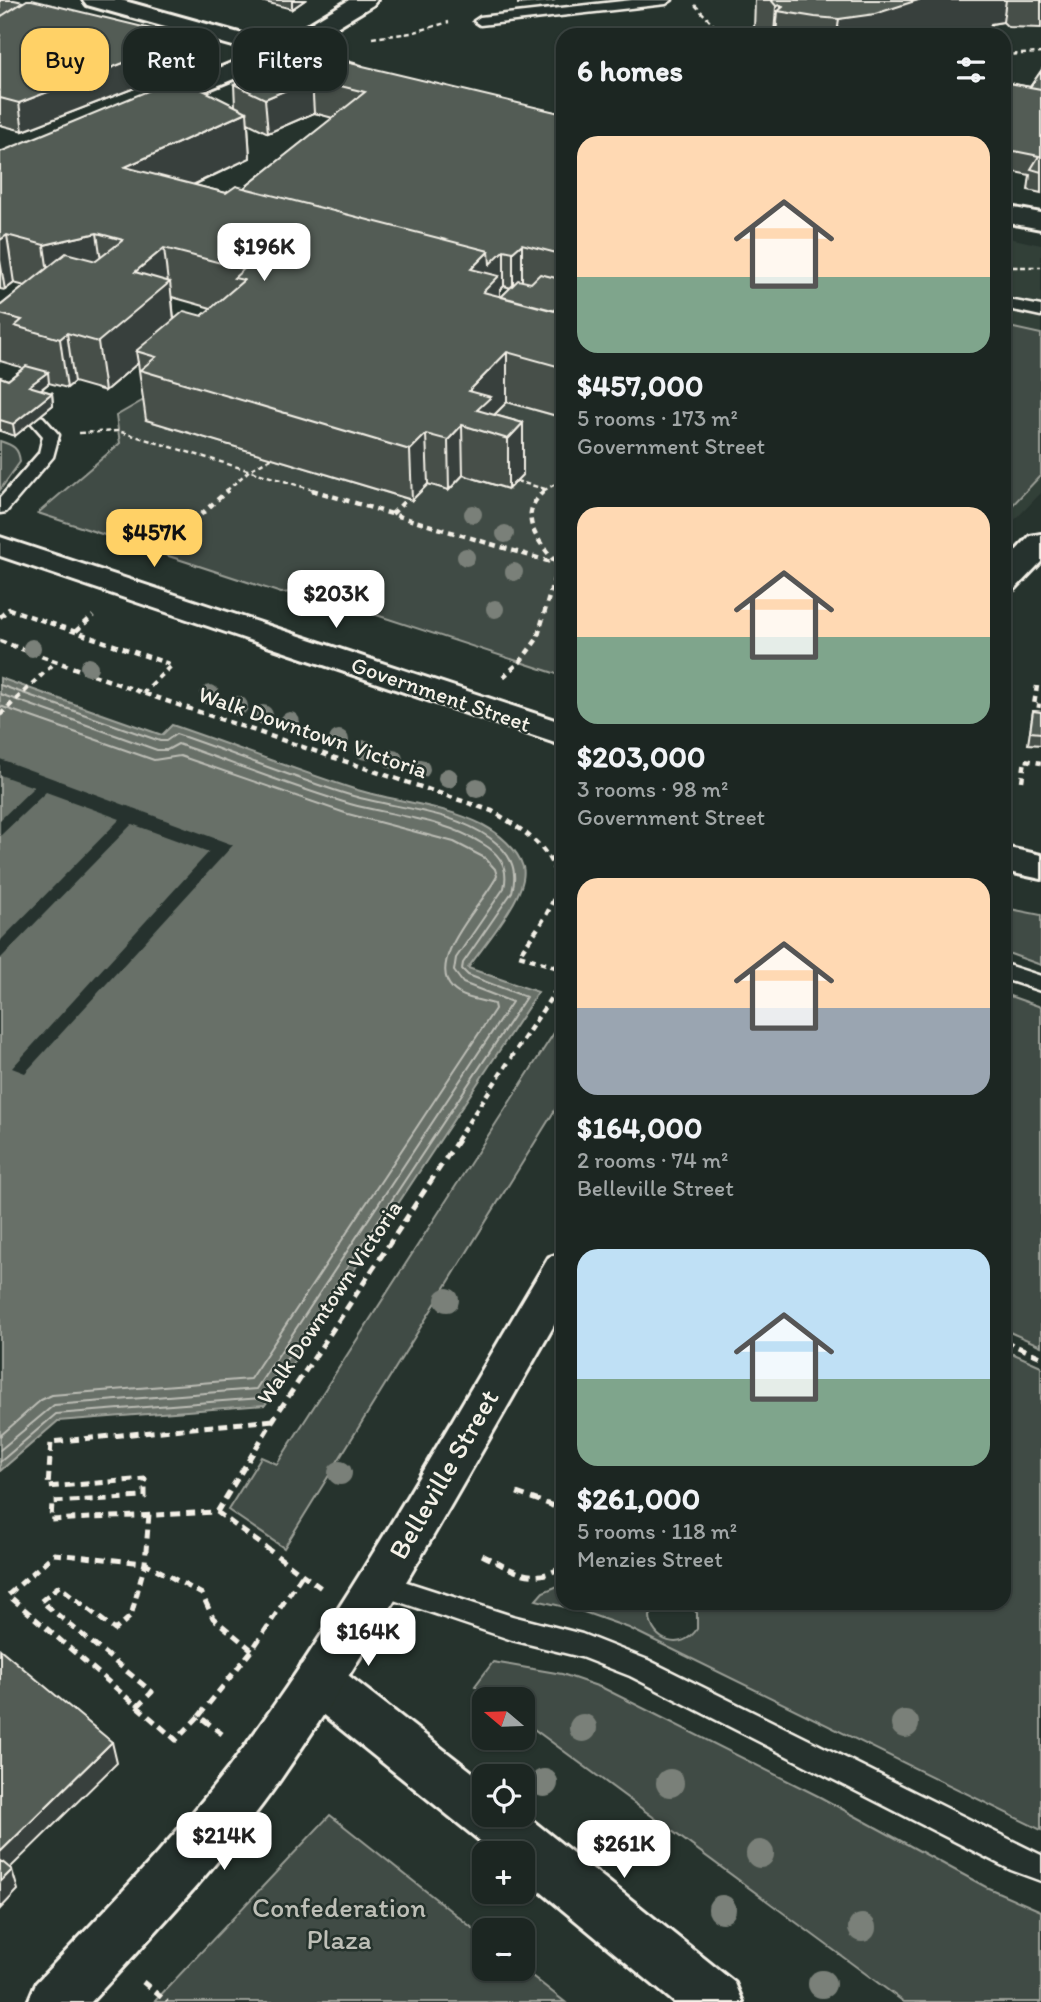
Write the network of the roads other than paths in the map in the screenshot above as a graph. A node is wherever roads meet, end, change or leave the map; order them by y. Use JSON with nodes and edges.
{"nodes":[{"id":1,"x":95,"y":0,"type":"edge"},
{"id":2,"x":365,"y":0,"type":"edge"},
{"id":3,"x":666,"y":0,"type":"edge"},
{"id":4,"x":480,"y":21,"type":"road end"},
{"id":5,"x":319,"y":28,"type":"edge"},
{"id":6,"x":233,"y":39,"type":"edge"},
{"id":7,"x":347,"y":70,"type":"edge"},
{"id":8,"x":233,"y":71,"type":"edge"},
{"id":9,"x":372,"y":76,"type":"edge"},
{"id":10,"x":130,"y":113,"type":"edge"},
{"id":11,"x":1011,"y":215,"type":"edge"},
{"id":12,"x":1041,"y":221,"type":"edge"},
{"id":13,"x":1011,"y":305,"type":"edge"},
{"id":14,"x":1041,"y":311,"type":"edge"},
{"id":15,"x":37,"y":419,"type":"edge"},
{"id":16,"x":0,"y":508,"type":"edge"},
{"id":17,"x":1041,"y":543,"type":"edge"},
{"id":18,"x":0,"y":546,"type":"edge"},
{"id":19,"x":1011,"y":575,"type":"edge"},
{"id":20,"x":556,"y":732,"type":"edge"},
{"id":21,"x":1011,"y":861,"type":"edge"},
{"id":22,"x":1041,"y":867,"type":"edge"},
{"id":23,"x":1011,"y":973,"type":"edge"},
{"id":24,"x":1041,"y":984,"type":"edge"},
{"id":25,"x":556,"y":1283,"type":"edge"},
{"id":26,"x":369,"y":1600,"type":"junction"},
{"id":27,"x":318,"y":1681,"type":"junction"},
{"id":28,"x":472,"y":1803,"type":"edge"},
{"id":29,"x":502,"y":1827,"type":"edge"},
{"id":30,"x":1041,"y":1868,"type":"edge"},
{"id":31,"x":55,"y":2002,"type":"edge"},
{"id":32,"x":716,"y":2002,"type":"edge"}],
"edges":[{"from":1,"to":6,"type":"main road"},
{"from":2,"to":5,"type":"main road"},
{"from":3,"to":4,"type":"lane"},
{"from":7,"to":9,"type":"main road"},
{"from":8,"to":10,"type":"main road"},
{"from":11,"to":12,"type":"main road"},
{"from":13,"to":14,"type":"lane"},
{"from":15,"to":16,"type":"lane"},
{"from":17,"to":19,"type":"main road"},
{"from":18,"to":20,"type":"main road","name":"Government Street"},
{"from":21,"to":22,"type":"main road"},
{"from":23,"to":24,"type":"lane"},
{"from":25,"to":26,"type":"main road","name":"Belleville Street"},
{"from":26,"to":27,"type":"main road","name":"Belleville Street"},
{"from":26,"to":30,"type":"lane"},
{"from":27,"to":28,"type":"main road"},
{"from":27,"to":31,"type":"main road","name":"Belleville Street"},
{"from":29,"to":32,"type":"main road"}]}
